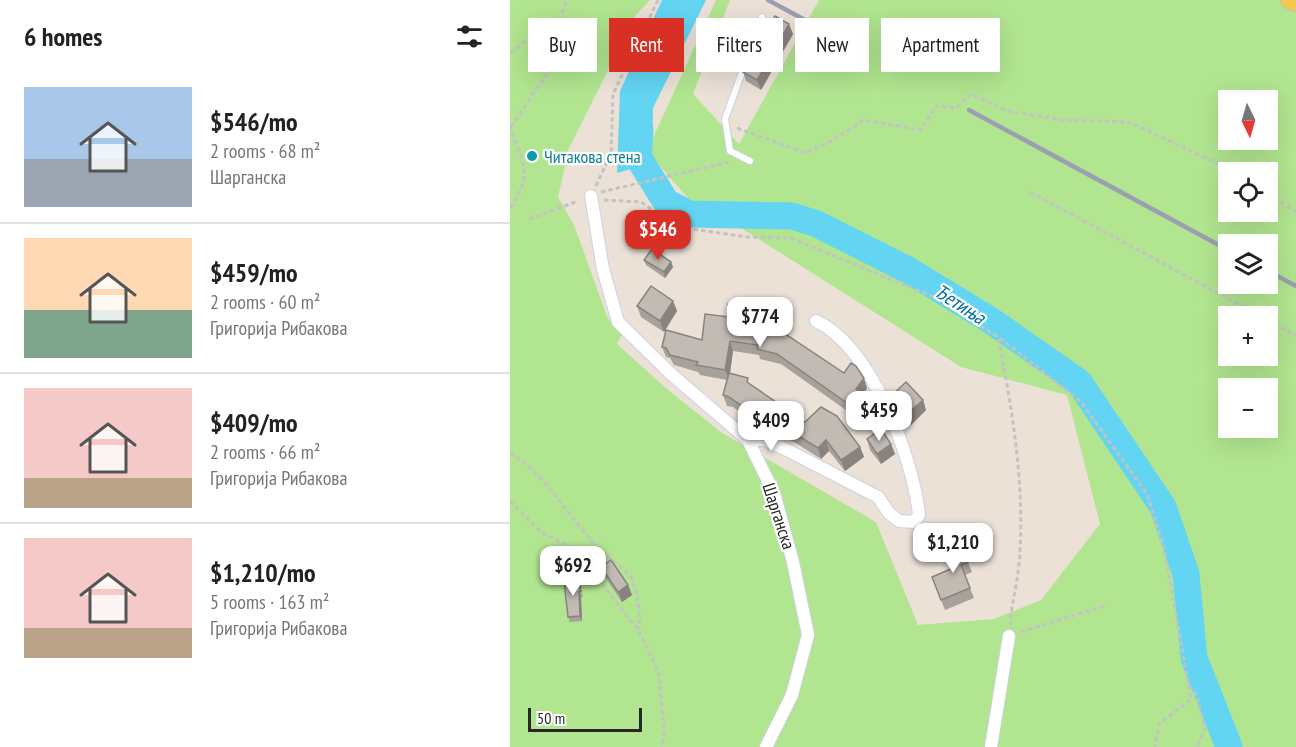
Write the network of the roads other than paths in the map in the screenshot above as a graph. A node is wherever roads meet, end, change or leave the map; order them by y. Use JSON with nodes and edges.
{"nodes":[{"id":1,"x":1290,"y":0,"type":"edge"},
{"id":2,"x":1296,"y":2,"type":"edge"},
{"id":3,"x":762,"y":17,"type":"dead end"},
{"id":4,"x":750,"y":161,"type":"road end"},
{"id":5,"x":593,"y":194,"type":"road end"},
{"id":6,"x":816,"y":321,"type":"dead end"},
{"id":7,"x":748,"y":440,"type":"junction"},
{"id":8,"x":1009,"y":636,"type":"road end"},
{"id":9,"x":766,"y":747,"type":"edge"},
{"id":10,"x":991,"y":747,"type":"edge"}],
"edges":[{"from":1,"to":2,"type":"main road"},
{"from":3,"to":4,"type":"lane"},
{"from":5,"to":7,"type":"street","name":"Шарганска"},
{"from":6,"to":7,"type":"street"},
{"from":7,"to":9,"type":"street","name":"Шарганска"},
{"from":8,"to":10,"type":"street"}]}
